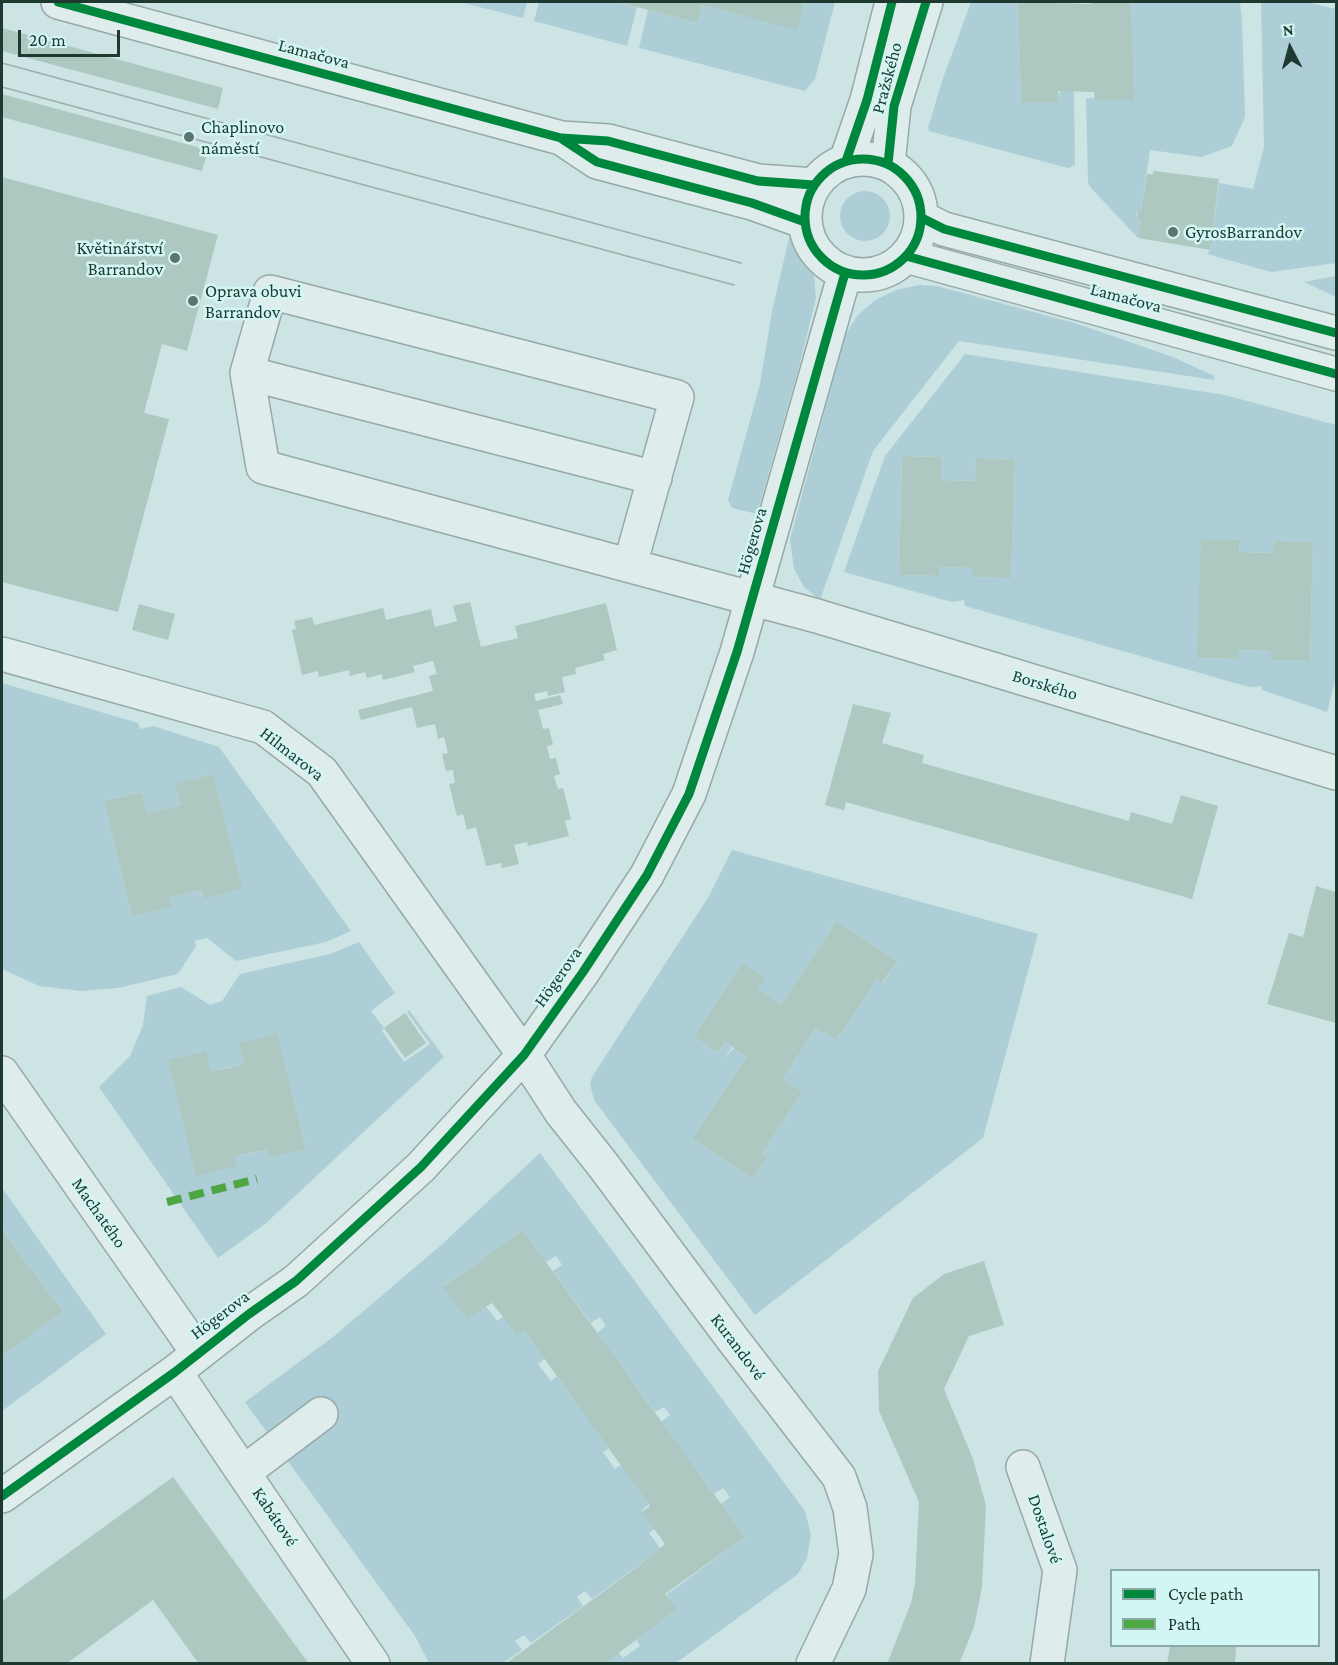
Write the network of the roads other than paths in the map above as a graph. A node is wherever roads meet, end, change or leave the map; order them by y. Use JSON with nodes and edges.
{"nodes":[{"id":1,"x":58,"y":2,"type":"edge"},
{"id":2,"x":892,"y":2,"type":"edge"},
{"id":3,"x":926,"y":2,"type":"edge"},
{"id":4,"x":561,"y":138,"type":"junction"},
{"id":5,"x":846,"y":161,"type":"junction"},
{"id":6,"x":888,"y":164,"type":"junction"},
{"id":7,"x":814,"y":185,"type":"junction"},
{"id":8,"x":922,"y":218,"type":"junction"},
{"id":9,"x":805,"y":222,"type":"junction"},
{"id":10,"x":906,"y":256,"type":"junction"},
{"id":11,"x":845,"y":273,"type":"junction"},
{"id":12,"x":1336,"y":333,"type":"edge"},
{"id":13,"x":247,"y":373,"type":"junction"},
{"id":14,"x":1336,"y":374,"type":"edge"},
{"id":15,"x":655,"y":478,"type":"junction"},
{"id":16,"x":630,"y":566,"type":"junction"},
{"id":17,"x":752,"y":598,"type":"junction"},
{"id":18,"x":2,"y":654,"type":"edge"},
{"id":19,"x":1336,"y":773,"type":"edge"},
{"id":20,"x":524,"y":1055,"type":"junction"},
{"id":21,"x":2,"y":1073,"type":"edge"},
{"id":22,"x":187,"y":1362,"type":"junction"},
{"id":23,"x":321,"y":1414,"type":"dead end"},
{"id":24,"x":1023,"y":1467,"type":"dead end"},
{"id":25,"x":244,"y":1472,"type":"junction"},
{"id":26,"x":2,"y":1496,"type":"edge"},
{"id":27,"x":373,"y":1664,"type":"edge"},
{"id":28,"x":813,"y":1664,"type":"edge"},
{"id":29,"x":1047,"y":1664,"type":"edge"}],
"edges":[{"from":1,"to":4,"type":"street","name":"Lamačova"},
{"from":2,"to":5,"type":"street","name":"Pražského"},
{"from":3,"to":6,"type":"street","name":"Pražského"},
{"from":4,"to":7,"type":"street","name":"Lamačova"},
{"from":4,"to":9,"type":"street","name":"Lamačova"},
{"from":5,"to":6,"type":"street"},
{"from":5,"to":7,"type":"street"},
{"from":6,"to":8,"type":"street"},
{"from":7,"to":9,"type":"street"},
{"from":8,"to":10,"type":"street"},
{"from":8,"to":12,"type":"street","name":"Lamačova"},
{"from":9,"to":11,"type":"street"},
{"from":10,"to":11,"type":"street"},
{"from":10,"to":14,"type":"street","name":"Lamačova"},
{"from":11,"to":17,"type":"street","name":"Högerova"},
{"from":13,"to":15,"type":"street"},
{"from":13,"to":15,"type":"street"},
{"from":13,"to":16,"type":"street","name":"Borského"},
{"from":15,"to":16,"type":"street"},
{"from":16,"to":17,"type":"street","name":"Borského"},
{"from":17,"to":19,"type":"street","name":"Borského"},
{"from":17,"to":20,"type":"street","name":"Högerova"},
{"from":18,"to":20,"type":"street","name":"Hilmarova"},
{"from":20,"to":22,"type":"street","name":"Högerova"},
{"from":20,"to":28,"type":"street","name":"Kurandové"},
{"from":21,"to":22,"type":"street","name":"Machatého"},
{"from":22,"to":25,"type":"street","name":"Kabátové"},
{"from":22,"to":26,"type":"street","name":"Högerova"},
{"from":23,"to":25,"type":"street"},
{"from":24,"to":29,"type":"street","name":"Dostalové"},
{"from":25,"to":27,"type":"street","name":"Kabátové"}]}
